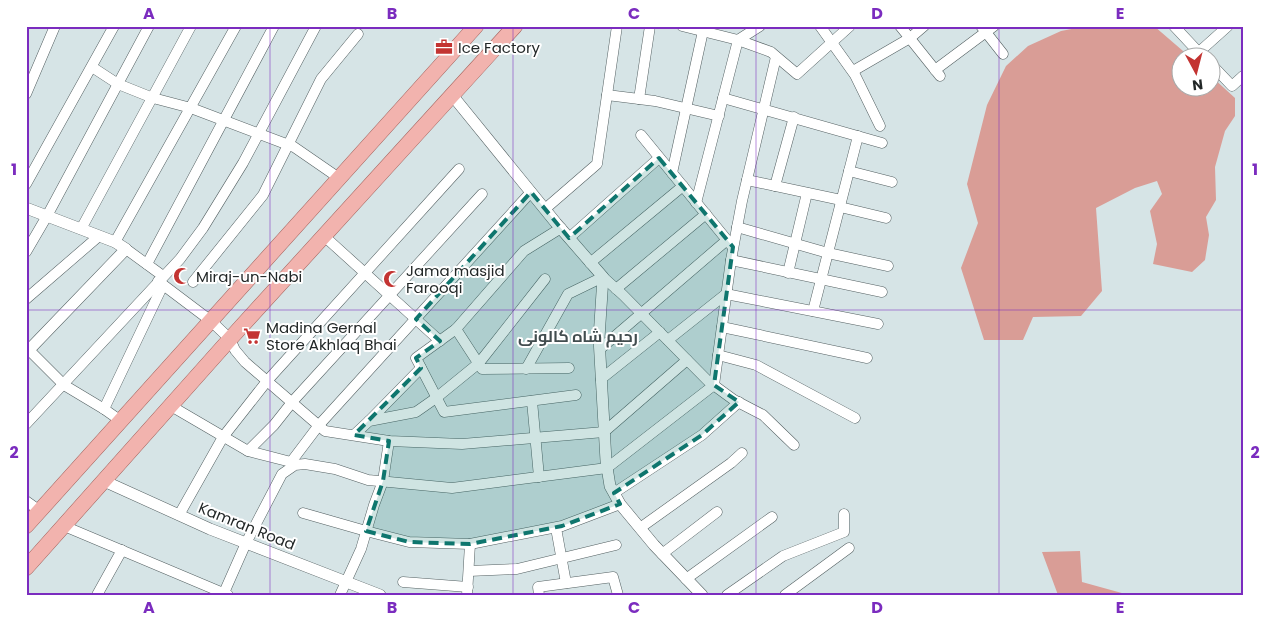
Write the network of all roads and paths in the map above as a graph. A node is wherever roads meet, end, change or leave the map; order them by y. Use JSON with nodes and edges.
{"nodes":[{"id":1,"x":55,"y":26,"type":"edge"},
{"id":2,"x":114,"y":26,"type":"edge"},
{"id":3,"x":149,"y":26,"type":"edge"},
{"id":4,"x":191,"y":26,"type":"edge"},
{"id":5,"x":236,"y":26,"type":"edge"},
{"id":6,"x":274,"y":26,"type":"edge"},
{"id":7,"x":316,"y":26,"type":"edge"},
{"id":8,"x":515,"y":26,"type":"edge"},
{"id":9,"x":617,"y":26,"type":"edge"},
{"id":10,"x":650,"y":26,"type":"edge"},
{"id":11,"x":682,"y":26,"type":"edge"},
{"id":12,"x":760,"y":26,"type":"edge"},
{"id":13,"x":820,"y":26,"type":"edge"},
{"id":14,"x":850,"y":26,"type":"edge"},
{"id":15,"x":900,"y":26,"type":"edge"},
{"id":16,"x":924,"y":26,"type":"edge"},
{"id":17,"x":1174,"y":26,"type":"edge"},
{"id":18,"x":1228,"y":26,"type":"edge"},
{"id":19,"x":987,"y":28,"type":"edge"},
{"id":20,"x":472,"y":32,"type":"edge"},
{"id":21,"x":703,"y":32,"type":"junction"},
{"id":22,"x":358,"y":34,"type":"dead end"},
{"id":23,"x":910,"y":38,"type":"junction"},
{"id":24,"x":738,"y":40,"type":"junction"},
{"id":25,"x":832,"y":41,"type":"junction"},
{"id":26,"x":1195,"y":48,"type":"edge"},
{"id":27,"x":1208,"y":48,"type":"edge"},
{"id":28,"x":488,"y":54,"type":"junction"},
{"id":29,"x":1003,"y":54,"type":"dead end"},
{"id":30,"x":776,"y":57,"type":"junction"},
{"id":31,"x":92,"y":66,"type":"junction"},
{"id":32,"x":853,"y":71,"type":"junction"},
{"id":33,"x":1222,"y":76,"type":"edge"},
{"id":34,"x":1243,"y":76,"type":"edge"},
{"id":35,"x":118,"y":84,"type":"junction"},
{"id":36,"x":26,"y":94,"type":"edge"},
{"id":37,"x":452,"y":95,"type":"junction"},
{"id":38,"x":607,"y":95,"type":"junction"},
{"id":39,"x":153,"y":98,"type":"junction"},
{"id":40,"x":723,"y":98,"type":"junction"},
{"id":41,"x":639,"y":99,"type":"junction"},
{"id":42,"x":191,"y":108,"type":"junction"},
{"id":43,"x":686,"y":108,"type":"junction"},
{"id":44,"x":764,"y":108,"type":"junction"},
{"id":45,"x":718,"y":116,"type":"junction"},
{"id":46,"x":794,"y":117,"type":"junction"},
{"id":47,"x":224,"y":122,"type":"junction"},
{"id":48,"x":880,"y":126,"type":"dead end"},
{"id":49,"x":259,"y":133,"type":"junction"},
{"id":50,"x":641,"y":135,"type":"dead end"},
{"id":51,"x":858,"y":136,"type":"junction"},
{"id":52,"x":882,"y":143,"type":"dead end"},
{"id":53,"x":287,"y":144,"type":"junction"},
{"id":54,"x":659,"y":158,"type":"junction"},
{"id":55,"x":459,"y":169,"type":"dead end"},
{"id":56,"x":849,"y":171,"type":"junction"},
{"id":57,"x":672,"y":173,"type":"junction"},
{"id":58,"x":339,"y":178,"type":"junction"},
{"id":59,"x":747,"y":180,"type":"junction"},
{"id":60,"x":892,"y":182,"type":"dead end"},
{"id":61,"x":26,"y":184,"type":"edge"},
{"id":62,"x":683,"y":186,"type":"junction"},
{"id":63,"x":775,"y":186,"type":"junction"},
{"id":64,"x":532,"y":192,"type":"junction"},
{"id":65,"x":807,"y":192,"type":"junction"},
{"id":66,"x":482,"y":194,"type":"dead end"},
{"id":67,"x":696,"y":202,"type":"junction"},
{"id":68,"x":841,"y":204,"type":"junction"},
{"id":69,"x":26,"y":208,"type":"edge"},
{"id":70,"x":545,"y":209,"type":"junction"},
{"id":71,"x":706,"y":214,"type":"junction"},
{"id":72,"x":47,"y":216,"type":"junction"},
{"id":73,"x":886,"y":218,"type":"dead end"},
{"id":74,"x":561,"y":228,"type":"junction"},
{"id":75,"x":737,"y":228,"type":"junction"},
{"id":76,"x":81,"y":229,"type":"junction"},
{"id":77,"x":99,"y":236,"type":"junction"},
{"id":78,"x":324,"y":236,"type":"junction"},
{"id":79,"x":569,"y":238,"type":"junction"},
{"id":80,"x":115,"y":242,"type":"junction"},
{"id":81,"x":730,"y":244,"type":"junction"},
{"id":82,"x":795,"y":244,"type":"junction"},
{"id":83,"x":126,"y":249,"type":"junction"},
{"id":84,"x":26,"y":252,"type":"edge"},
{"id":85,"x":828,"y":253,"type":"junction"},
{"id":86,"x":730,"y":260,"type":"junction"},
{"id":87,"x":590,"y":263,"type":"junction"},
{"id":88,"x":147,"y":264,"type":"junction"},
{"id":89,"x":888,"y":266,"type":"dead end"},
{"id":90,"x":364,"y":272,"type":"junction"},
{"id":91,"x":788,"y":273,"type":"junction"},
{"id":92,"x":603,"y":277,"type":"junction"},
{"id":93,"x":545,"y":280,"type":"dead end"},
{"id":94,"x":821,"y":280,"type":"junction"},
{"id":95,"x":161,"y":281,"type":"junction"},
{"id":96,"x":193,"y":282,"type":"dead end"},
{"id":97,"x":616,"y":289,"type":"junction"},
{"id":98,"x":882,"y":292,"type":"dead end"},
{"id":99,"x":726,"y":294,"type":"junction"},
{"id":100,"x":390,"y":295,"type":"junction"},
{"id":101,"x":26,"y":300,"type":"edge"},
{"id":102,"x":813,"y":311,"type":"junction"},
{"id":103,"x":641,"y":313,"type":"junction"},
{"id":104,"x":416,"y":319,"type":"junction"},
{"id":105,"x":211,"y":321,"type":"junction"},
{"id":106,"x":878,"y":324,"type":"dead end"},
{"id":107,"x":722,"y":327,"type":"junction"},
{"id":108,"x":456,"y":329,"type":"junction"},
{"id":109,"x":660,"y":332,"type":"junction"},
{"id":110,"x":230,"y":339,"type":"junction"},
{"id":111,"x":668,"y":340,"type":"junction"},
{"id":112,"x":440,"y":341,"type":"junction"},
{"id":113,"x":600,"y":349,"type":"junction"},
{"id":114,"x":27,"y":350,"type":"edge"},
{"id":115,"x":718,"y":356,"type":"junction"},
{"id":116,"x":867,"y":358,"type":"dead end"},
{"id":117,"x":686,"y":360,"type":"junction"},
{"id":118,"x":479,"y":363,"type":"junction"},
{"id":119,"x":421,"y":368,"type":"junction"},
{"id":120,"x":526,"y":368,"type":"junction"},
{"id":121,"x":569,"y":368,"type":"dead end"},
{"id":122,"x":601,"y":379,"type":"junction"},
{"id":123,"x":267,"y":381,"type":"junction"},
{"id":124,"x":64,"y":385,"type":"junction"},
{"id":125,"x":714,"y":385,"type":"junction"},
{"id":126,"x":576,"y":395,"type":"dead end"},
{"id":127,"x":436,"y":398,"type":"junction"},
{"id":128,"x":293,"y":401,"type":"junction"},
{"id":129,"x":532,"y":401,"type":"junction"},
{"id":130,"x":739,"y":402,"type":"junction"},
{"id":131,"x":171,"y":406,"type":"junction"},
{"id":132,"x":104,"y":409,"type":"junction"},
{"id":133,"x":854,"y":418,"type":"dead end"},
{"id":134,"x":369,"y":421,"type":"junction"},
{"id":135,"x":121,"y":422,"type":"junction"},
{"id":136,"x":26,"y":424,"type":"edge"},
{"id":137,"x":319,"y":425,"type":"junction"},
{"id":138,"x":604,"y":432,"type":"junction"},
{"id":139,"x":354,"y":435,"type":"junction"},
{"id":140,"x":223,"y":437,"type":"junction"},
{"id":141,"x":536,"y":438,"type":"junction"},
{"id":142,"x":389,"y":441,"type":"junction"},
{"id":143,"x":794,"y":445,"type":"dead end"},
{"id":144,"x":248,"y":451,"type":"junction"},
{"id":145,"x":742,"y":453,"type":"dead end"},
{"id":146,"x":291,"y":465,"type":"junction"},
{"id":147,"x":607,"y":468,"type":"junction"},
{"id":148,"x":539,"y":477,"type":"junction"},
{"id":149,"x":104,"y":481,"type":"junction"},
{"id":150,"x":383,"y":481,"type":"junction"},
{"id":151,"x":614,"y":493,"type":"junction"},
{"id":152,"x":26,"y":501,"type":"edge"},
{"id":153,"x":620,"y":504,"type":"junction"},
{"id":154,"x":40,"y":511,"type":"junction"},
{"id":155,"x":717,"y":512,"type":"dead end"},
{"id":156,"x":304,"y":513,"type":"dead end"},
{"id":157,"x":844,"y":514,"type":"dead end"},
{"id":158,"x":179,"y":515,"type":"junction"},
{"id":159,"x":772,"y":517,"type":"dead end"},
{"id":160,"x":26,"y":526,"type":"edge"},
{"id":161,"x":64,"y":526,"type":"junction"},
{"id":162,"x":556,"y":528,"type":"junction"},
{"id":163,"x":640,"y":528,"type":"junction"},
{"id":164,"x":366,"y":531,"type":"junction"},
{"id":165,"x":246,"y":543,"type":"junction"},
{"id":166,"x":470,"y":544,"type":"junction"},
{"id":167,"x":616,"y":545,"type":"dead end"},
{"id":168,"x":849,"y":548,"type":"dead end"},
{"id":169,"x":122,"y":550,"type":"junction"},
{"id":170,"x":662,"y":554,"type":"junction"},
{"id":171,"x":562,"y":558,"type":"junction"},
{"id":172,"x":26,"y":568,"type":"edge"},
{"id":173,"x":469,"y":571,"type":"junction"},
{"id":174,"x":686,"y":579,"type":"junction"},
{"id":175,"x":346,"y":582,"type":"junction"},
{"id":176,"x":402,"y":582,"type":"dead end"},
{"id":177,"x":566,"y":584,"type":"junction"},
{"id":178,"x":468,"y":591,"type":"edge"},
{"id":179,"x":225,"y":594,"type":"edge"},
{"id":180,"x":97,"y":595,"type":"edge"},
{"id":181,"x":340,"y":595,"type":"edge"},
{"id":182,"x":380,"y":595,"type":"edge"},
{"id":183,"x":539,"y":595,"type":"edge"},
{"id":184,"x":618,"y":595,"type":"edge"},
{"id":185,"x":702,"y":595,"type":"edge"},
{"id":186,"x":727,"y":595,"type":"edge"},
{"id":187,"x":785,"y":595,"type":"edge"}],
"edges":[{"from":1,"to":36,"type":"street"},
{"from":2,"to":31,"type":"street"},
{"from":3,"to":35,"type":"street"},
{"from":4,"to":39,"type":"street"},
{"from":5,"to":42,"type":"street"},
{"from":6,"to":47,"type":"street"},
{"from":7,"to":49,"type":"street"},
{"from":8,"to":28,"type":"main road"},
{"from":9,"to":38,"type":"street"},
{"from":10,"to":41,"type":"street"},
{"from":11,"to":21,"type":"street"},
{"from":12,"to":24,"type":"street"},
{"from":13,"to":25,"type":"street"},
{"from":14,"to":25,"type":"street"},
{"from":15,"to":23,"type":"street"},
{"from":16,"to":23,"type":"street"},
{"from":17,"to":26,"type":"street"},
{"from":18,"to":27,"type":"street"},
{"from":19,"to":23,"type":"street"},
{"from":19,"to":29,"type":"street"},
{"from":20,"to":28,"type":"main road"},
{"from":20,"to":58,"type":"main road"},
{"from":21,"to":24,"type":"street"},
{"from":21,"to":43,"type":"street"},
{"from":22,"to":53,"type":"street"},
{"from":23,"to":32,"type":"street"},
{"from":24,"to":30,"type":"street"},
{"from":24,"to":40,"type":"street"},
{"from":25,"to":30,"type":"street"},
{"from":25,"to":32,"type":"street"},
{"from":28,"to":37,"type":"main road"},
{"from":30,"to":44,"type":"street"},
{"from":31,"to":35,"type":"street"},
{"from":31,"to":61,"type":"street"},
{"from":32,"to":48,"type":"street"},
{"from":33,"to":34,"type":"street"},
{"from":35,"to":39,"type":"street"},
{"from":35,"to":72,"type":"street"},
{"from":37,"to":64,"type":"street"},
{"from":37,"to":78,"type":"main road"},
{"from":38,"to":41,"type":"street"},
{"from":38,"to":70,"type":"street"},
{"from":39,"to":42,"type":"street"},
{"from":39,"to":76,"type":"street"},
{"from":40,"to":44,"type":"street"},
{"from":40,"to":45,"type":"street"},
{"from":41,"to":43,"type":"street"},
{"from":42,"to":47,"type":"street"},
{"from":42,"to":80,"type":"street"},
{"from":43,"to":45,"type":"street"},
{"from":43,"to":57,"type":"street"},
{"from":44,"to":46,"type":"street"},
{"from":44,"to":59,"type":"street"},
{"from":45,"to":67,"type":"street"},
{"from":46,"to":51,"type":"street"},
{"from":46,"to":63,"type":"street"},
{"from":47,"to":49,"type":"street"},
{"from":47,"to":88,"type":"street"},
{"from":49,"to":53,"type":"street"},
{"from":49,"to":95,"type":"street"},
{"from":50,"to":54,"type":"street"},
{"from":51,"to":52,"type":"street"},
{"from":51,"to":56,"type":"street"},
{"from":53,"to":58,"type":"street"},
{"from":53,"to":96,"type":"street"},
{"from":54,"to":57,"type":"street"},
{"from":54,"to":79,"type":"street"},
{"from":55,"to":90,"type":"street"},
{"from":56,"to":60,"type":"street"},
{"from":56,"to":68,"type":"street"},
{"from":57,"to":62,"type":"street"},
{"from":58,"to":105,"type":"main road"},
{"from":59,"to":63,"type":"street"},
{"from":59,"to":75,"type":"street"},
{"from":62,"to":67,"type":"street"},
{"from":62,"to":87,"type":"street"},
{"from":63,"to":65,"type":"street"},
{"from":64,"to":70,"type":"street"},
{"from":64,"to":104,"type":"street"},
{"from":65,"to":68,"type":"street"},
{"from":65,"to":82,"type":"street"},
{"from":66,"to":100,"type":"street"},
{"from":67,"to":71,"type":"street"},
{"from":68,"to":73,"type":"street"},
{"from":68,"to":85,"type":"street"},
{"from":69,"to":72,"type":"street"},
{"from":70,"to":74,"type":"street"},
{"from":71,"to":81,"type":"street"},
{"from":71,"to":97,"type":"street"},
{"from":72,"to":76,"type":"street"},
{"from":72,"to":84,"type":"street"},
{"from":74,"to":79,"type":"street"},
{"from":74,"to":108,"type":"street"},
{"from":75,"to":81,"type":"street"},
{"from":75,"to":82,"type":"street"},
{"from":76,"to":77,"type":"street"},
{"from":77,"to":80,"type":"street"},
{"from":77,"to":101,"type":"street"},
{"from":78,"to":90,"type":"street"},
{"from":78,"to":110,"type":"main road"},
{"from":79,"to":87,"type":"street"},
{"from":80,"to":83,"type":"street"},
{"from":81,"to":86,"type":"street"},
{"from":81,"to":103,"type":"street"},
{"from":82,"to":85,"type":"street"},
{"from":82,"to":91,"type":"street"},
{"from":83,"to":88,"type":"street"},
{"from":83,"to":114,"type":"street"},
{"from":85,"to":89,"type":"street"},
{"from":85,"to":94,"type":"street"},
{"from":86,"to":91,"type":"street"},
{"from":86,"to":99,"type":"street"},
{"from":87,"to":92,"type":"street"},
{"from":88,"to":95,"type":"street"},
{"from":90,"to":100,"type":"street"},
{"from":90,"to":123,"type":"street"},
{"from":91,"to":94,"type":"street"},
{"from":92,"to":97,"type":"street"},
{"from":92,"to":113,"type":"street"},
{"from":92,"to":120,"type":"street"},
{"from":93,"to":118,"type":"street"},
{"from":94,"to":98,"type":"street"},
{"from":94,"to":102,"type":"street"},
{"from":95,"to":105,"type":"street"},
{"from":95,"to":124,"type":"street"},
{"from":95,"to":132,"type":"street"},
{"from":97,"to":103,"type":"street"},
{"from":99,"to":102,"type":"street"},
{"from":99,"to":107,"type":"street"},
{"from":99,"to":111,"type":"street"},
{"from":100,"to":104,"type":"street"},
{"from":100,"to":128,"type":"street"},
{"from":102,"to":106,"type":"street"},
{"from":103,"to":109,"type":"street"},
{"from":103,"to":113,"type":"street"},
{"from":104,"to":112,"type":"street"},
{"from":104,"to":137,"type":"street"},
{"from":105,"to":110,"type":"street"},
{"from":105,"to":135,"type":"main road"},
{"from":107,"to":115,"type":"street"},
{"from":107,"to":116,"type":"street"},
{"from":108,"to":112,"type":"street"},
{"from":108,"to":118,"type":"street"},
{"from":109,"to":111,"type":"street"},
{"from":109,"to":122,"type":"street"},
{"from":110,"to":123,"type":"street"},
{"from":110,"to":131,"type":"main road"},
{"from":111,"to":117,"type":"street"},
{"from":112,"to":119,"type":"street"},
{"from":113,"to":122,"type":"street"},
{"from":114,"to":124,"type":"street"},
{"from":115,"to":125,"type":"street"},
{"from":115,"to":133,"type":"street"},
{"from":117,"to":125,"type":"street"},
{"from":117,"to":138,"type":"street"},
{"from":118,"to":120,"type":"street"},
{"from":118,"to":127,"type":"street"},
{"from":119,"to":127,"type":"street"},
{"from":119,"to":134,"type":"street"},
{"from":120,"to":121,"type":"street"},
{"from":122,"to":138,"type":"street"},
{"from":123,"to":128,"type":"street"},
{"from":123,"to":140,"type":"street"},
{"from":124,"to":132,"type":"street"},
{"from":124,"to":136,"type":"street"},
{"from":125,"to":130,"type":"street"},
{"from":125,"to":147,"type":"street"},
{"from":126,"to":129,"type":"street"},
{"from":127,"to":129,"type":"street"},
{"from":127,"to":134,"type":"street"},
{"from":128,"to":137,"type":"street"},
{"from":128,"to":144,"type":"street"},
{"from":129,"to":141,"type":"street"},
{"from":130,"to":143,"type":"street"},
{"from":130,"to":151,"type":"street"},
{"from":131,"to":140,"type":"street"},
{"from":131,"to":149,"type":"main road"},
{"from":132,"to":135,"type":"street"},
{"from":134,"to":139,"type":"street"},
{"from":135,"to":154,"type":"main road"},
{"from":137,"to":139,"type":"street"},
{"from":137,"to":146,"type":"street"},
{"from":138,"to":141,"type":"street"},
{"from":138,"to":147,"type":"street"},
{"from":139,"to":142,"type":"street"},
{"from":140,"to":144,"type":"street"},
{"from":140,"to":158,"type":"street"},
{"from":141,"to":142,"type":"street"},
{"from":141,"to":148,"type":"street"},
{"from":142,"to":150,"type":"street"},
{"from":144,"to":146,"type":"street"},
{"from":145,"to":163,"type":"street"},
{"from":146,"to":150,"type":"street"},
{"from":146,"to":165,"type":"street"},
{"from":147,"to":148,"type":"street"},
{"from":147,"to":151,"type":"street"},
{"from":148,"to":150,"type":"street"},
{"from":149,"to":158,"type":"street","name":"Kamran Road"},
{"from":149,"to":161,"type":"main road"},
{"from":150,"to":164,"type":"street"},
{"from":151,"to":153,"type":"street"},
{"from":152,"to":154,"type":"street"},
{"from":153,"to":162,"type":"street"},
{"from":153,"to":163,"type":"street"},
{"from":154,"to":160,"type":"main road"},
{"from":155,"to":170,"type":"street"},
{"from":156,"to":164,"type":"street"},
{"from":157,"to":186,"type":"street"},
{"from":158,"to":165,"type":"street","name":"Kamran Road"},
{"from":159,"to":174,"type":"street"},
{"from":161,"to":169,"type":"street"},
{"from":161,"to":172,"type":"main road"},
{"from":162,"to":166,"type":"street"},
{"from":162,"to":171,"type":"street"},
{"from":163,"to":170,"type":"street"},
{"from":164,"to":166,"type":"street"},
{"from":164,"to":175,"type":"street"},
{"from":165,"to":175,"type":"street","name":"Kamran Road"},
{"from":165,"to":179,"type":"street"},
{"from":166,"to":173,"type":"street"},
{"from":167,"to":171,"type":"street"},
{"from":168,"to":187,"type":"street"},
{"from":169,"to":179,"type":"street"},
{"from":169,"to":180,"type":"street"},
{"from":170,"to":174,"type":"street"},
{"from":171,"to":173,"type":"street"},
{"from":171,"to":177,"type":"street"},
{"from":173,"to":178,"type":"street"},
{"from":174,"to":185,"type":"street"},
{"from":175,"to":181,"type":"street"},
{"from":175,"to":182,"type":"street","name":"Kamran Road"},
{"from":176,"to":178,"type":"street"},
{"from":177,"to":183,"type":"street"},
{"from":177,"to":184,"type":"street"}]}
